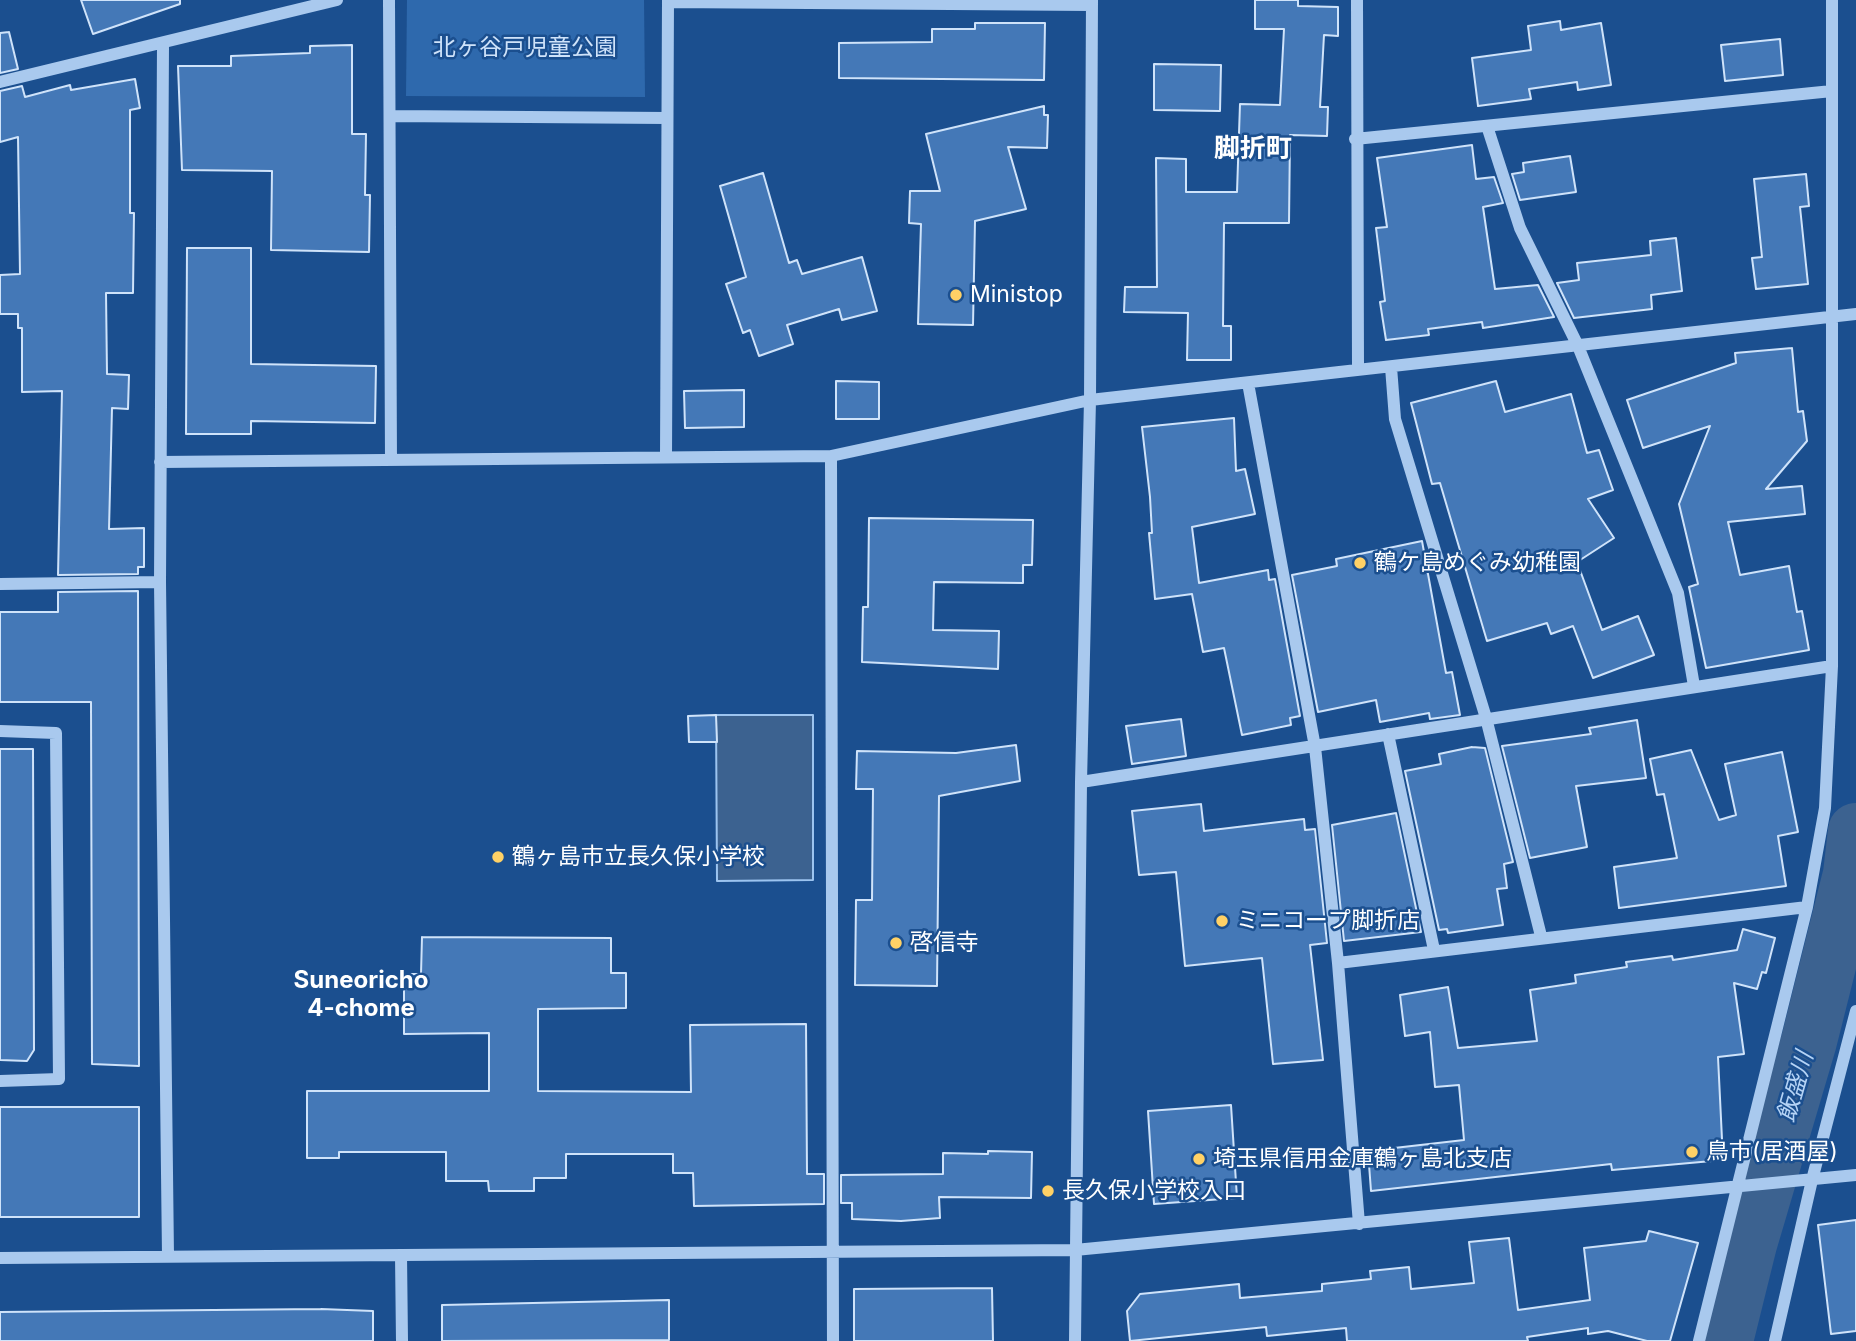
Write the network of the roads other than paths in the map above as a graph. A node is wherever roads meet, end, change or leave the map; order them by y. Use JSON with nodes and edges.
{"nodes":[{"id":1,"x":337,"y":0,"type":"edge"},
{"id":2,"x":389,"y":0,"type":"edge"},
{"id":3,"x":801,"y":0,"type":"edge"},
{"id":4,"x":1357,"y":0,"type":"edge"},
{"id":5,"x":1832,"y":0,"type":"edge"},
{"id":6,"x":668,"y":1,"type":"edge"},
{"id":7,"x":1092,"y":2,"type":"edge"},
{"id":8,"x":163,"y":45,"type":"junction"},
{"id":9,"x":0,"y":82,"type":"edge"},
{"id":10,"x":1832,"y":91,"type":"junction"},
{"id":11,"x":390,"y":116,"type":"junction"},
{"id":12,"x":667,"y":118,"type":"junction"},
{"id":13,"x":1487,"y":126,"type":"junction"},
{"id":14,"x":1355,"y":139,"type":"junction"},
{"id":15,"x":1856,"y":314,"type":"edge"},
{"id":16,"x":1831,"y":317,"type":"junction"},
{"id":17,"x":1578,"y":346,"type":"junction"},
{"id":18,"x":1391,"y":367,"type":"junction"},
{"id":19,"x":1357,"y":370,"type":"junction"},
{"id":20,"x":1248,"y":383,"type":"junction"},
{"id":21,"x":1090,"y":400,"type":"junction"},
{"id":22,"x":831,"y":456,"type":"junction"},
{"id":23,"x":666,"y":457,"type":"junction"},
{"id":24,"x":391,"y":460,"type":"junction"},
{"id":25,"x":160,"y":461,"type":"junction"},
{"id":26,"x":160,"y":582,"type":"junction"},
{"id":27,"x":0,"y":584,"type":"edge"},
{"id":28,"x":1832,"y":666,"type":"junction"},
{"id":29,"x":1694,"y":686,"type":"junction"},
{"id":30,"x":1486,"y":718,"type":"junction"},
{"id":31,"x":0,"y":731,"type":"edge"},
{"id":32,"x":1388,"y":734,"type":"junction"},
{"id":33,"x":1315,"y":747,"type":"junction"},
{"id":34,"x":1081,"y":782,"type":"junction"},
{"id":35,"x":1807,"y":907,"type":"junction"},
{"id":36,"x":1541,"y":936,"type":"junction"},
{"id":37,"x":1434,"y":950,"type":"junction"},
{"id":38,"x":1338,"y":963,"type":"junction"},
{"id":39,"x":1856,"y":1011,"type":"edge"},
{"id":40,"x":0,"y":1081,"type":"edge"},
{"id":41,"x":1856,"y":1175,"type":"edge"},
{"id":42,"x":1812,"y":1180,"type":"junction"},
{"id":43,"x":1738,"y":1188,"type":"junction"},
{"id":44,"x":1359,"y":1224,"type":"junction"},
{"id":45,"x":834,"y":1250,"type":"junction"},
{"id":46,"x":1075,"y":1250,"type":"junction"},
{"id":47,"x":401,"y":1255,"type":"junction"},
{"id":48,"x":168,"y":1256,"type":"junction"},
{"id":49,"x":0,"y":1258,"type":"edge"},
{"id":50,"x":402,"y":1341,"type":"edge"},
{"id":51,"x":833,"y":1341,"type":"edge"},
{"id":52,"x":1075,"y":1341,"type":"edge"},
{"id":53,"x":1699,"y":1341,"type":"edge"},
{"id":54,"x":1775,"y":1341,"type":"edge"}],
"edges":[{"from":1,"to":8,"type":"street"},
{"from":2,"to":11,"type":"street"},
{"from":3,"to":6,"type":"street"},
{"from":3,"to":7,"type":"street"},
{"from":4,"to":14,"type":"street"},
{"from":5,"to":10,"type":"street"},
{"from":6,"to":12,"type":"street"},
{"from":7,"to":21,"type":"street"},
{"from":8,"to":9,"type":"street"},
{"from":8,"to":25,"type":"street"},
{"from":10,"to":13,"type":"street"},
{"from":10,"to":16,"type":"street"},
{"from":11,"to":12,"type":"street"},
{"from":11,"to":24,"type":"street"},
{"from":12,"to":23,"type":"street"},
{"from":13,"to":14,"type":"street"},
{"from":13,"to":17,"type":"street"},
{"from":14,"to":19,"type":"street"},
{"from":15,"to":16,"type":"street"},
{"from":16,"to":17,"type":"street"},
{"from":16,"to":28,"type":"street"},
{"from":17,"to":18,"type":"street"},
{"from":17,"to":29,"type":"street"},
{"from":18,"to":19,"type":"street"},
{"from":18,"to":30,"type":"street"},
{"from":19,"to":20,"type":"street"},
{"from":20,"to":21,"type":"street"},
{"from":20,"to":33,"type":"street"},
{"from":21,"to":22,"type":"street"},
{"from":21,"to":34,"type":"street"},
{"from":22,"to":23,"type":"street"},
{"from":22,"to":45,"type":"street"},
{"from":23,"to":24,"type":"street"},
{"from":24,"to":25,"type":"street"},
{"from":25,"to":26,"type":"street"},
{"from":26,"to":27,"type":"street"},
{"from":26,"to":48,"type":"street"},
{"from":28,"to":29,"type":"street"},
{"from":28,"to":35,"type":"street"},
{"from":29,"to":30,"type":"street"},
{"from":30,"to":32,"type":"street"},
{"from":30,"to":36,"type":"street"},
{"from":31,"to":40,"type":"street"},
{"from":32,"to":33,"type":"street"},
{"from":32,"to":37,"type":"street"},
{"from":33,"to":34,"type":"street"},
{"from":33,"to":38,"type":"street"},
{"from":34,"to":46,"type":"street"},
{"from":35,"to":36,"type":"street"},
{"from":35,"to":43,"type":"street"},
{"from":36,"to":37,"type":"street"},
{"from":37,"to":38,"type":"street"},
{"from":38,"to":44,"type":"street"},
{"from":39,"to":42,"type":"street"},
{"from":41,"to":42,"type":"street"},
{"from":42,"to":43,"type":"street"},
{"from":42,"to":54,"type":"street"},
{"from":43,"to":44,"type":"street"},
{"from":43,"to":53,"type":"street"},
{"from":44,"to":46,"type":"street"},
{"from":45,"to":46,"type":"street"},
{"from":45,"to":47,"type":"street"},
{"from":45,"to":51,"type":"street"},
{"from":46,"to":52,"type":"street"},
{"from":47,"to":48,"type":"street"},
{"from":47,"to":50,"type":"street"},
{"from":48,"to":49,"type":"street"}]}
